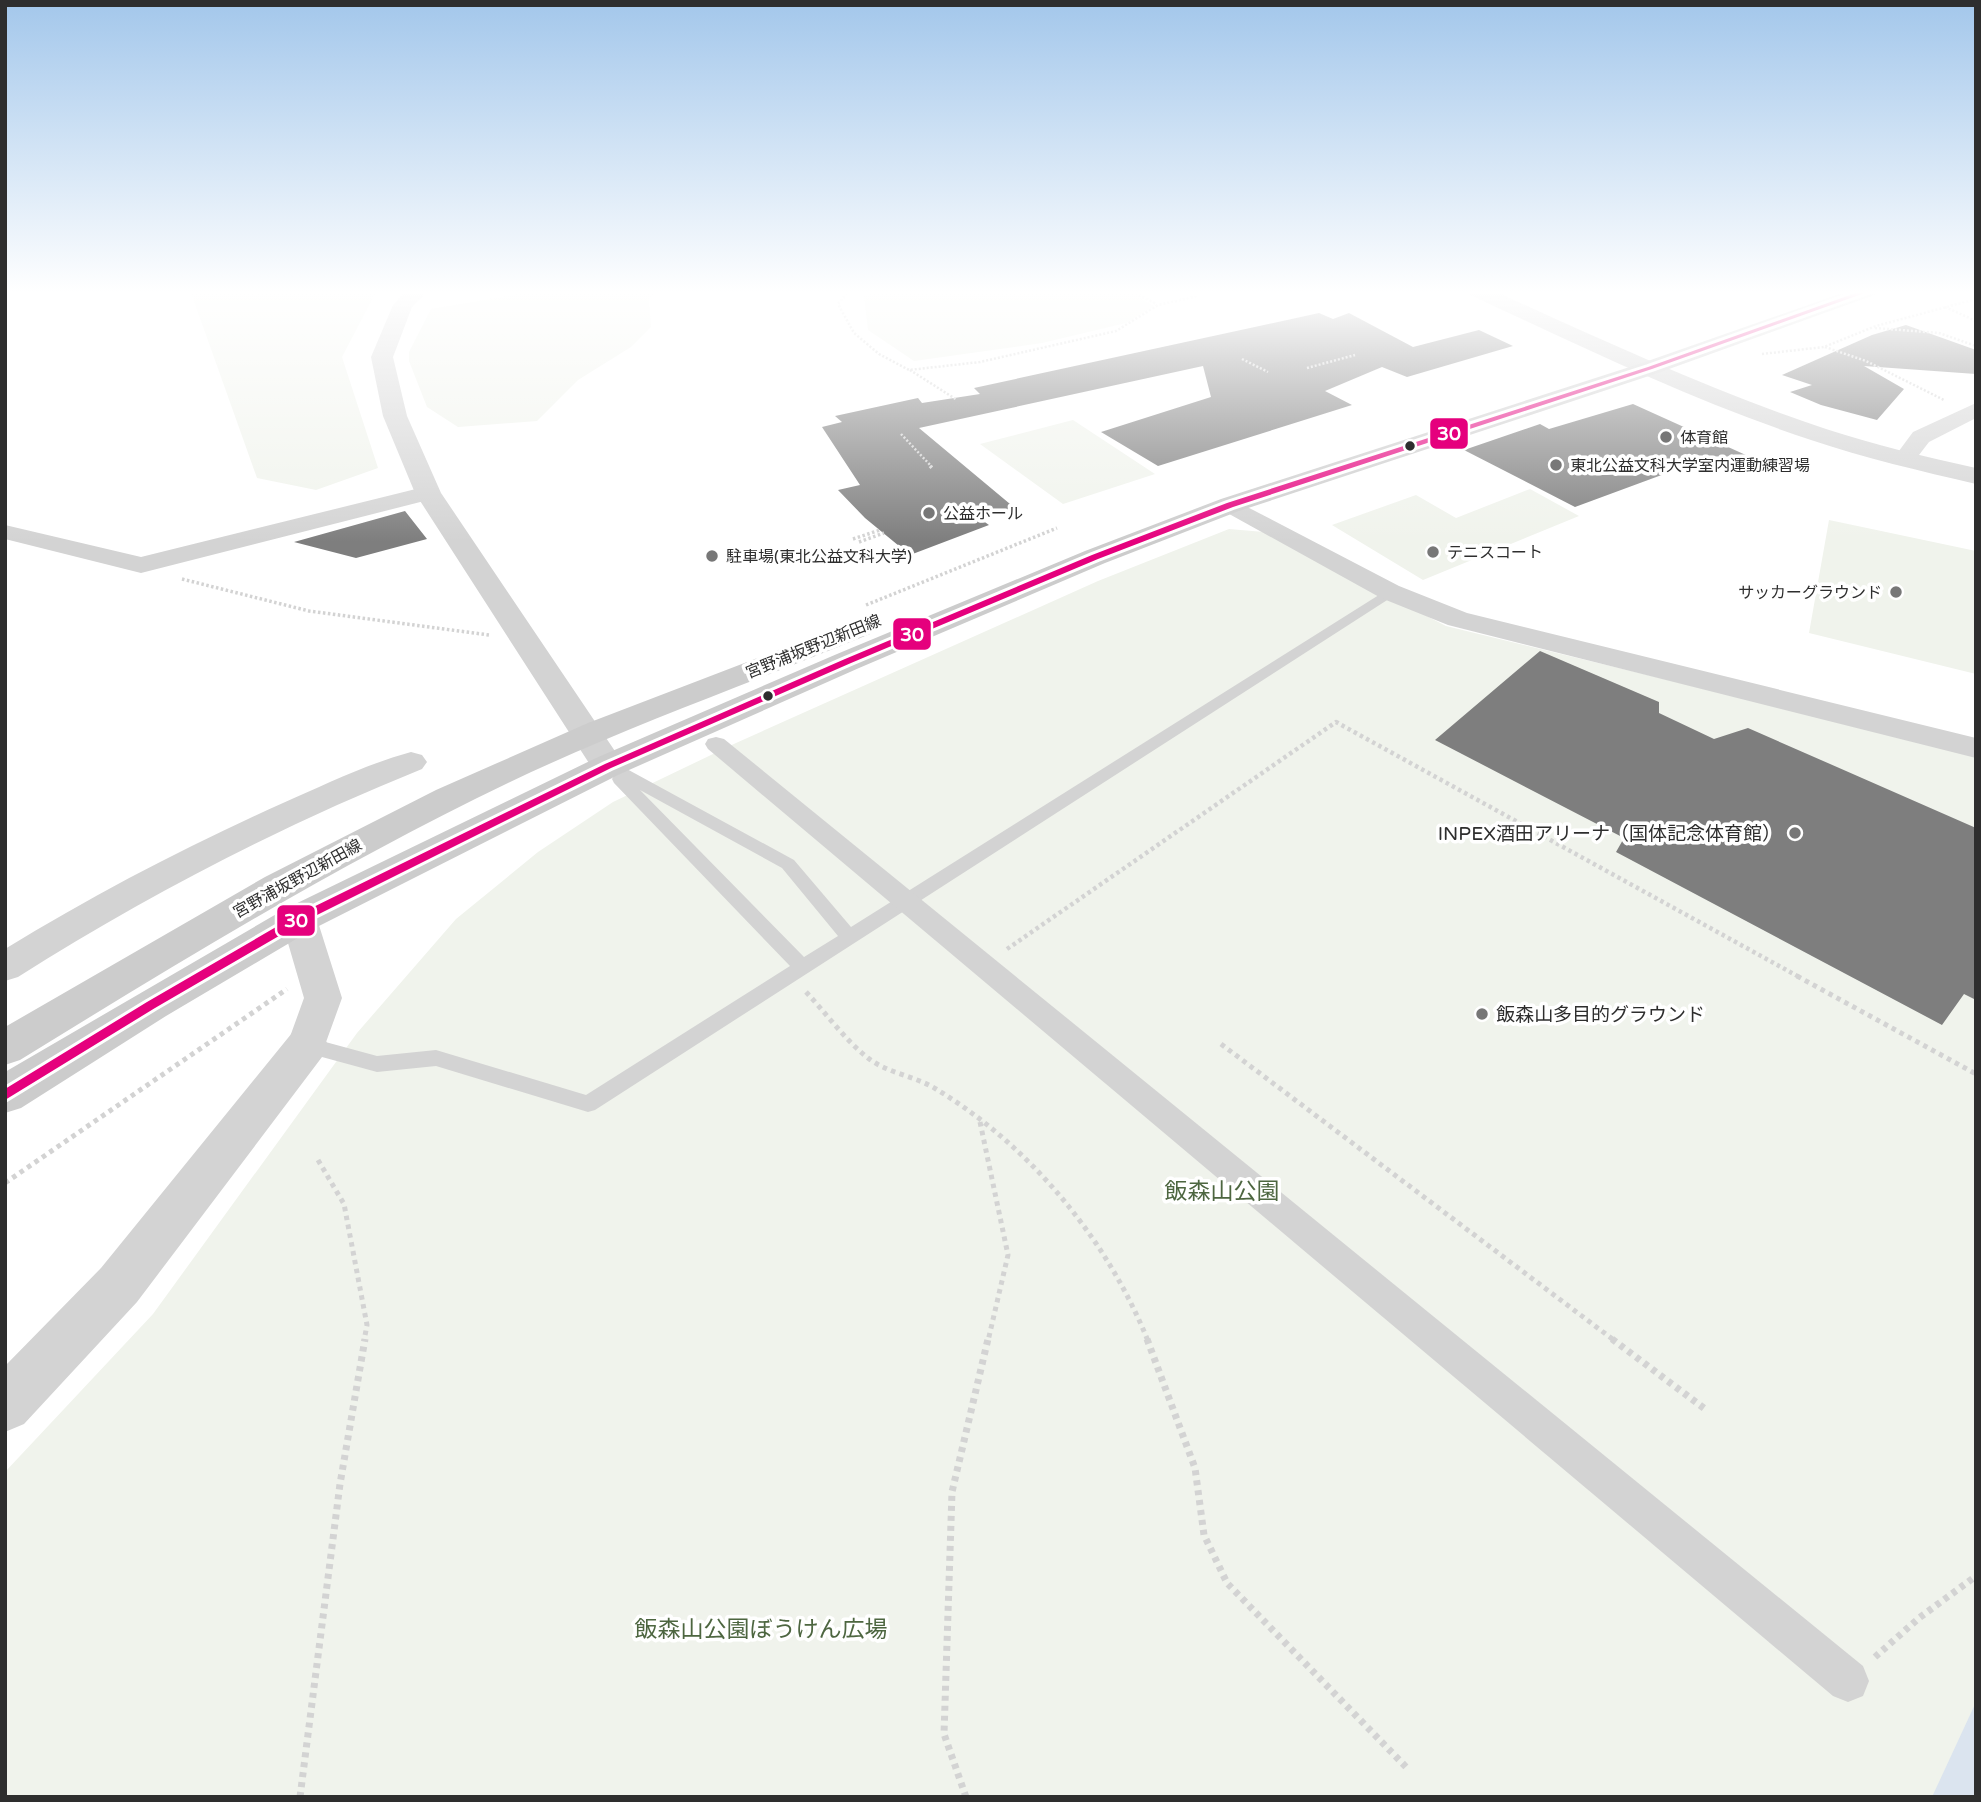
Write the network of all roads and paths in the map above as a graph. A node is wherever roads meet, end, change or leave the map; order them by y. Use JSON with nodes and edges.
{"nodes":[{"id":1,"x":386,"y":374,"type":"edge"},
{"id":2,"x":916,"y":374,"type":"edge"},
{"id":3,"x":1573,"y":374,"type":"edge"},
{"id":4,"x":1631,"y":374,"type":"edge"},
{"id":5,"x":1665,"y":374,"type":"edge"},
{"id":6,"x":1894,"y":374,"type":"edge"},
{"id":7,"x":957,"y":400,"type":"dead end"},
{"id":8,"x":1971,"y":410,"type":"edge"},
{"id":9,"x":901,"y":434,"type":"dead end"},
{"id":10,"x":1904,"y":459,"type":"junction"},
{"id":11,"x":933,"y":469,"type":"dead end"},
{"id":12,"x":1976,"y":476,"type":"edge"},
{"id":13,"x":428,"y":493,"type":"junction"},
{"id":14,"x":1230,"y":506,"type":"junction"},
{"id":15,"x":5,"y":532,"type":"edge"},
{"id":16,"x":853,"y":539,"type":"dead end"},
{"id":17,"x":859,"y":542,"type":"dead end"},
{"id":18,"x":141,"y":565,"type":"junction"},
{"id":19,"x":1390,"y":592,"type":"junction"},
{"id":20,"x":520,"y":636,"type":"junction"},
{"id":21,"x":586,"y":734,"type":"junction"},
{"id":22,"x":716,"y":744,"type":"dead end"},
{"id":23,"x":1976,"y":748,"type":"edge"},
{"id":24,"x":411,"y":762,"type":"dead end"},
{"id":25,"x":608,"y":766,"type":"junction"},
{"id":26,"x":908,"y":901,"type":"junction"},
{"id":27,"x":299,"y":919,"type":"junction"},
{"id":28,"x":849,"y":937,"type":"junction"},
{"id":29,"x":9,"y":962,"type":"edge"},
{"id":30,"x":984,"y":964,"type":"junction"},
{"id":31,"x":802,"y":967,"type":"junction"},
{"id":32,"x":314,"y":970,"type":"junction"},
{"id":33,"x":1221,"y":1044,"type":"dead end"},
{"id":34,"x":307,"y":1045,"type":"junction"},
{"id":35,"x":5,"y":1048,"type":"edge"},
{"id":36,"x":1976,"y":1074,"type":"edge"},
{"id":37,"x":5,"y":1095,"type":"edge"},
{"id":38,"x":980,"y":1121,"type":"junction"},
{"id":39,"x":317,"y":1160,"type":"dead end"},
{"id":40,"x":5,"y":1183,"type":"edge"},
{"id":41,"x":5,"y":1405,"type":"edge"},
{"id":42,"x":1705,"y":1409,"type":"dead end"},
{"id":43,"x":1976,"y":1576,"type":"edge"},
{"id":44,"x":1848,"y":1681,"type":"joint"},
{"id":45,"x":1406,"y":1767,"type":"dead end"},
{"id":46,"x":300,"y":1797,"type":"edge"},
{"id":47,"x":967,"y":1797,"type":"edge"}],
"edges":[{"from":1,"to":13,"type":"street"},
{"from":2,"to":7,"type":"path"},
{"from":3,"to":21,"type":"main road","name":"宮野浦坂野辺新田線"},
{"from":4,"to":14,"type":"main road","name":"宮野浦坂野辺新田線"},
{"from":5,"to":10,"type":"street"},
{"from":6,"to":8,"type":"path"},
{"from":8,"to":10,"type":"street"},
{"from":9,"to":11,"type":"path"},
{"from":10,"to":12,"type":"street"},
{"from":13,"to":18,"type":"street"},
{"from":13,"to":20,"type":"street"},
{"from":14,"to":19,"type":"street"},
{"from":14,"to":25,"type":"main road","name":"宮野浦坂野辺新田線"},
{"from":15,"to":18,"type":"street"},
{"from":16,"to":17,"type":"path"},
{"from":18,"to":20,"type":"path"},
{"from":19,"to":23,"type":"street"},
{"from":19,"to":26,"type":"lane"},
{"from":20,"to":21,"type":"street"},
{"from":21,"to":25,"type":"street"},
{"from":21,"to":35,"type":"main road","name":"宮野浦坂野辺新田線"},
{"from":22,"to":26,"type":"street"},
{"from":24,"to":29,"type":"street"},
{"from":25,"to":27,"type":"main road","name":"宮野浦坂野辺新田線"},
{"from":25,"to":28,"type":"lane"},
{"from":25,"to":31,"type":"lane"},
{"from":26,"to":28,"type":"lane"},
{"from":26,"to":30,"type":"street"},
{"from":27,"to":32,"type":"street"},
{"from":27,"to":37,"type":"main road","name":"宮野浦坂野辺新田線"},
{"from":28,"to":31,"type":"lane"},
{"from":30,"to":36,"type":"path"},
{"from":30,"to":44,"type":"street"},
{"from":31,"to":34,"type":"lane"},
{"from":31,"to":38,"type":"path"},
{"from":32,"to":34,"type":"street"},
{"from":32,"to":40,"type":"path"},
{"from":33,"to":42,"type":"path"},
{"from":34,"to":41,"type":"street"},
{"from":38,"to":45,"type":"path"},
{"from":38,"to":47,"type":"path"},
{"from":39,"to":46,"type":"path"},
{"from":43,"to":44,"type":"path"}]}
